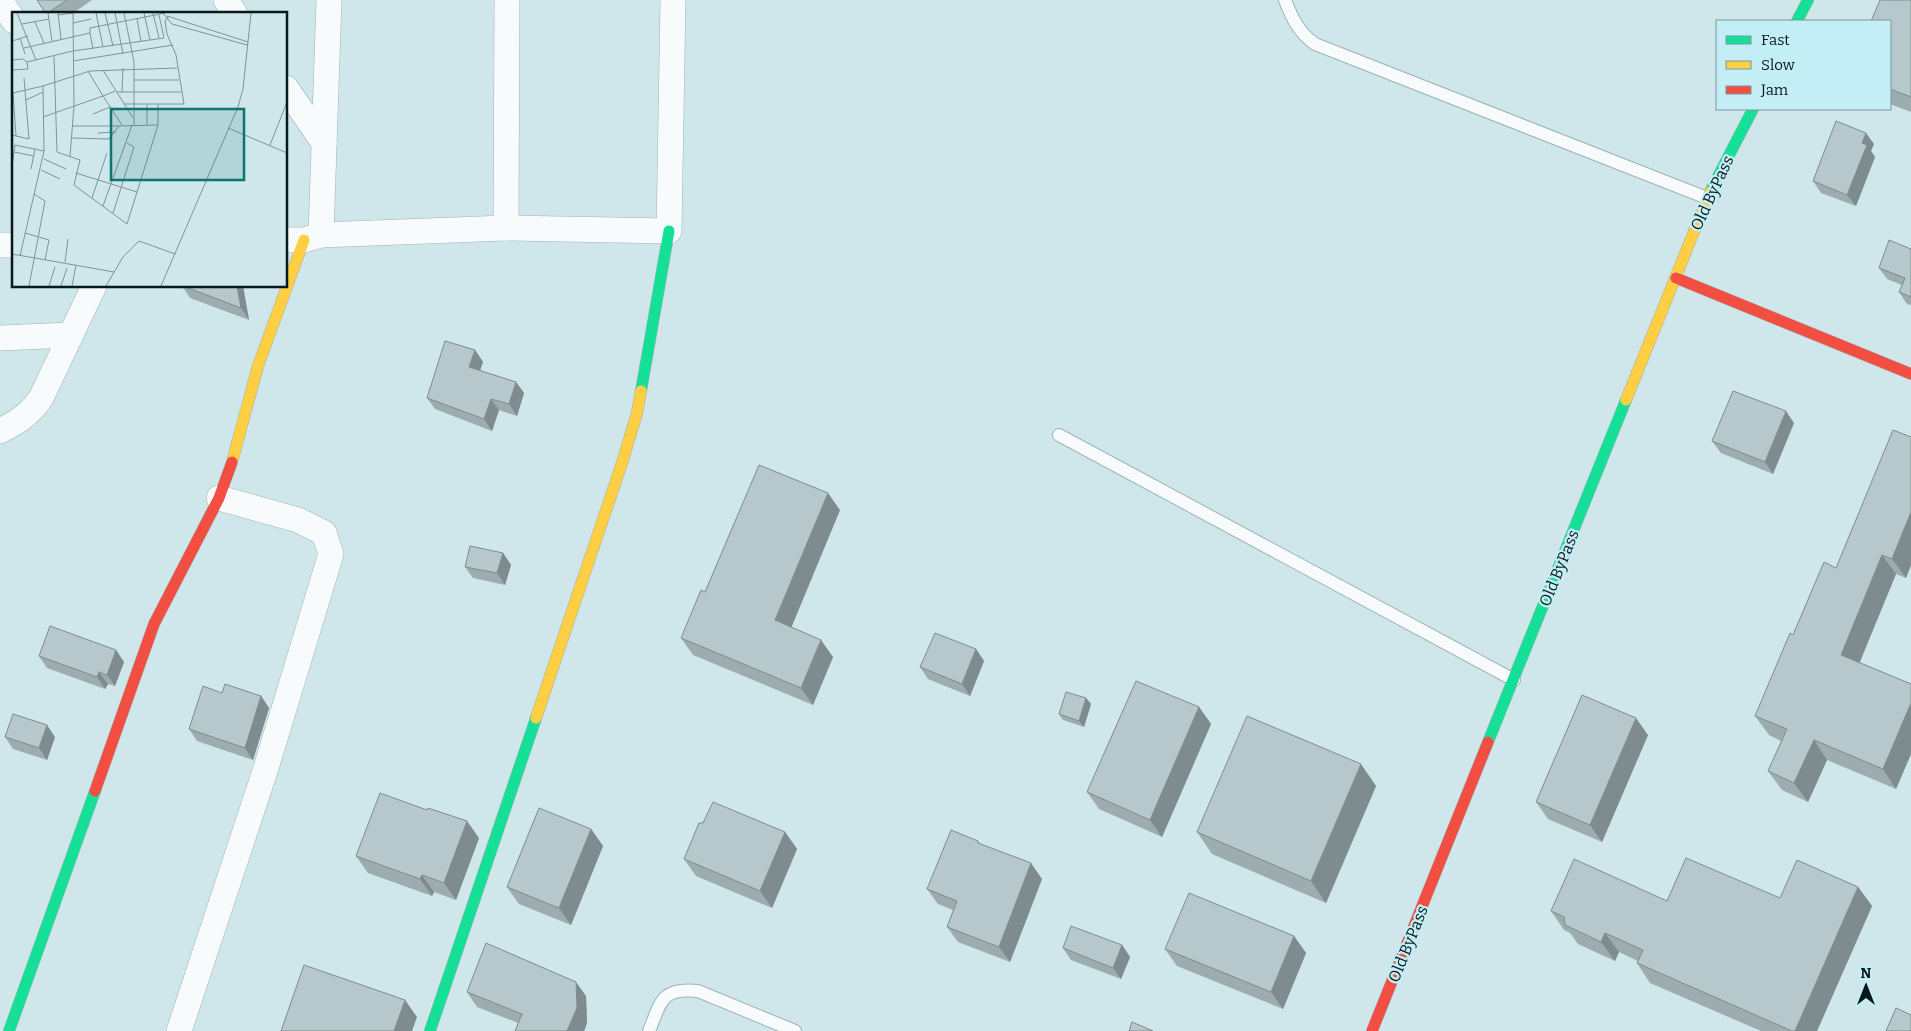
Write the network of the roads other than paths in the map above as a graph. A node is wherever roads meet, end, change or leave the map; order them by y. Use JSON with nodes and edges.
{"nodes":[{"id":1,"x":0,"y":0,"type":"edge"},
{"id":2,"x":226,"y":0,"type":"edge"},
{"id":3,"x":329,"y":0,"type":"edge"},
{"id":4,"x":507,"y":0,"type":"edge"},
{"id":5,"x":673,"y":0,"type":"edge"},
{"id":6,"x":1284,"y":0,"type":"edge"},
{"id":7,"x":1808,"y":0,"type":"edge"},
{"id":8,"x":234,"y":12,"type":"edge"},
{"id":9,"x":12,"y":18,"type":"edge"},
{"id":10,"x":1798,"y":20,"type":"edge"},
{"id":11,"x":288,"y":91,"type":"edge"},
{"id":12,"x":1752,"y":110,"type":"edge"},
{"id":13,"x":324,"y":142,"type":"junction"},
{"id":14,"x":1708,"y":198,"type":"junction"},
{"id":15,"x":506,"y":228,"type":"junction"},
{"id":16,"x":669,"y":230,"type":"junction"},
{"id":17,"x":304,"y":238,"type":"edge"},
{"id":18,"x":1676,"y":278,"type":"junction"},
{"id":19,"x":288,"y":283,"type":"edge"},
{"id":20,"x":93,"y":288,"type":"edge"},
{"id":21,"x":286,"y":288,"type":"edge"},
{"id":22,"x":71,"y":335,"type":"junction"},
{"id":23,"x":0,"y":338,"type":"edge"},
{"id":24,"x":1911,"y":374,"type":"edge"},
{"id":25,"x":0,"y":431,"type":"edge"},
{"id":26,"x":1058,"y":436,"type":"dead end"},
{"id":27,"x":220,"y":498,"type":"junction"},
{"id":28,"x":1514,"y":680,"type":"junction"},
{"id":29,"x":9,"y":1031,"type":"edge"},
{"id":30,"x":178,"y":1031,"type":"edge"},
{"id":31,"x":430,"y":1031,"type":"edge"},
{"id":32,"x":649,"y":1031,"type":"edge"},
{"id":33,"x":796,"y":1031,"type":"edge"},
{"id":34,"x":1372,"y":1031,"type":"edge"}],
"edges":[{"from":1,"to":9,"type":"street"},
{"from":2,"to":8,"type":"street"},
{"from":3,"to":13,"type":"street"},
{"from":4,"to":15,"type":"street"},
{"from":5,"to":16,"type":"street"},
{"from":6,"to":14,"type":"lane"},
{"from":7,"to":10,"type":"street"},
{"from":11,"to":13,"type":"street"},
{"from":12,"to":14,"type":"street","name":"Old ByPass"},
{"from":13,"to":17,"type":"street"},
{"from":14,"to":18,"type":"street","name":"Old ByPass"},
{"from":15,"to":16,"type":"street"},
{"from":15,"to":17,"type":"street"},
{"from":16,"to":31,"type":"street"},
{"from":17,"to":19,"type":"street"},
{"from":18,"to":24,"type":"street"},
{"from":18,"to":28,"type":"street","name":"Old ByPass"},
{"from":20,"to":22,"type":"street"},
{"from":21,"to":27,"type":"street"},
{"from":22,"to":23,"type":"street"},
{"from":22,"to":25,"type":"street"},
{"from":26,"to":28,"type":"lane"},
{"from":27,"to":29,"type":"street"},
{"from":27,"to":30,"type":"street"},
{"from":28,"to":34,"type":"street","name":"Old ByPass"},
{"from":32,"to":33,"type":"lane"}]}
